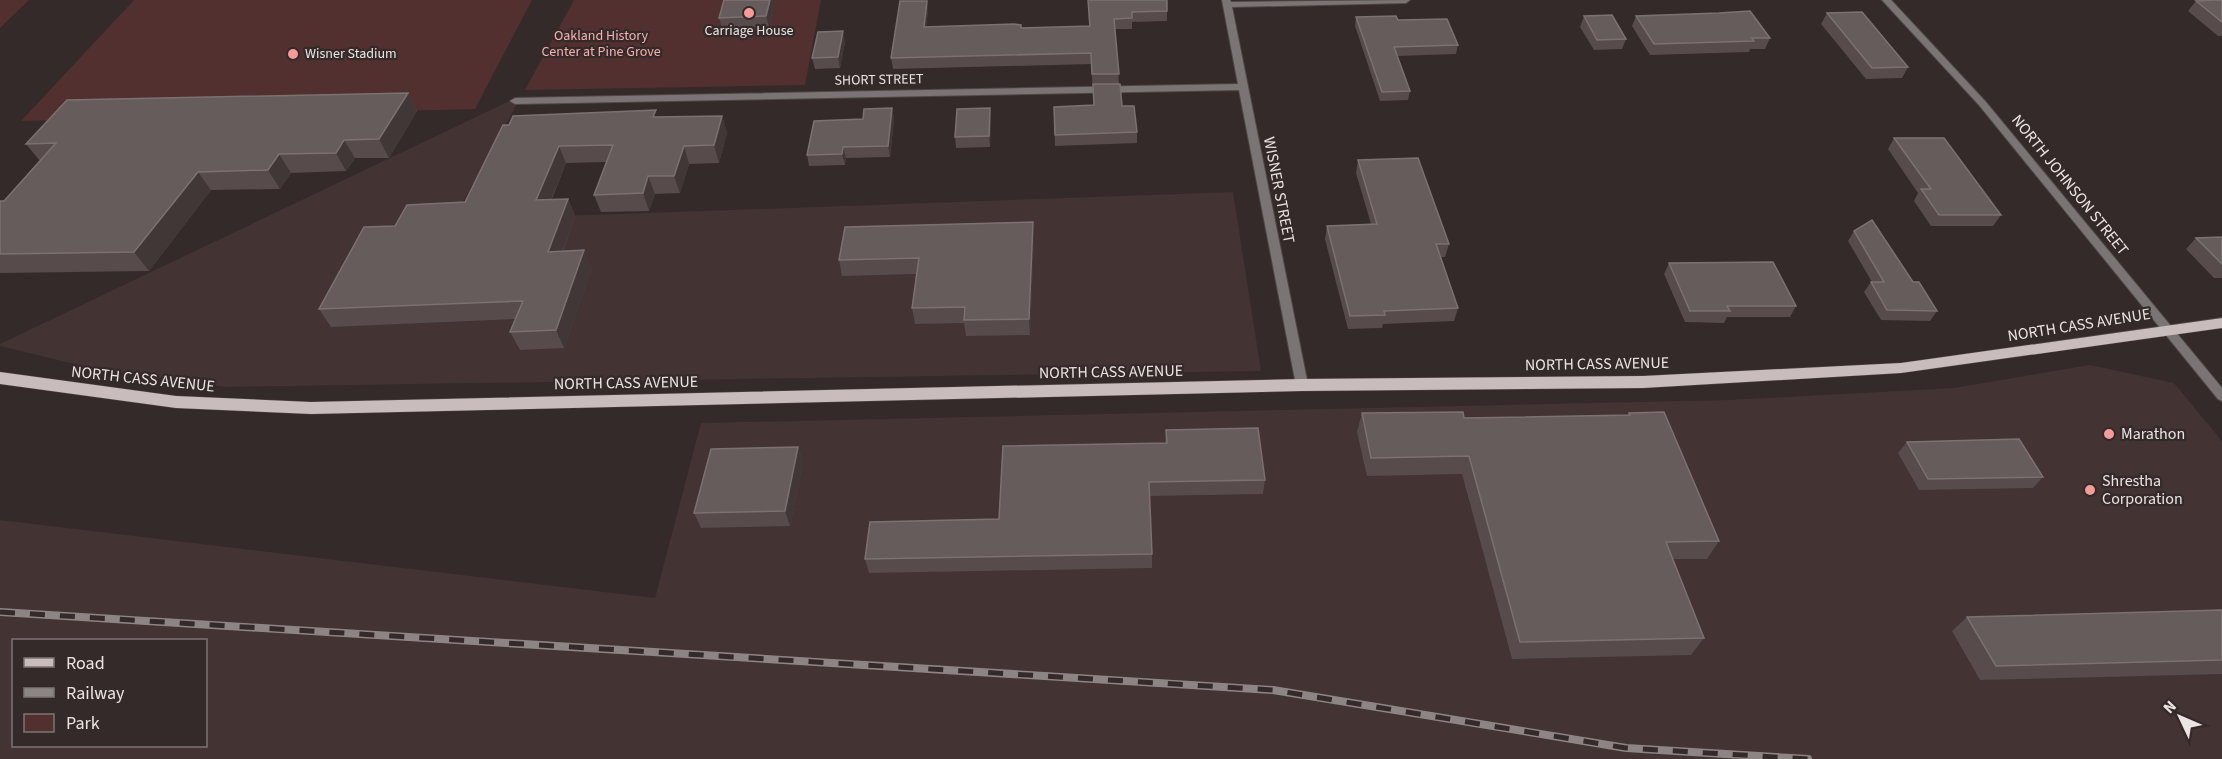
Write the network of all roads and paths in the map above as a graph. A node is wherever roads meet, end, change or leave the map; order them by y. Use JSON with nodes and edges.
{"nodes":[{"id":1,"x":1406,"y":0,"type":"edge"},
{"id":2,"x":1886,"y":0,"type":"edge"},
{"id":3,"x":1226,"y":2,"type":"edge"},
{"id":4,"x":1243,"y":87,"type":"junction"},
{"id":5,"x":515,"y":101,"type":"dead end"},
{"id":6,"x":2222,"y":323,"type":"edge"},
{"id":7,"x":2169,"y":330,"type":"junction"},
{"id":8,"x":0,"y":378,"type":"edge"},
{"id":9,"x":1302,"y":386,"type":"junction"},
{"id":10,"x":2222,"y":396,"type":"edge"}],
"edges":[{"from":1,"to":3,"type":"street"},
{"from":2,"to":7,"type":"street","name":"NORTH JOHNSON STREET"},
{"from":3,"to":4,"type":"street","name":"WISNER STREET"},
{"from":4,"to":5,"type":"street","name":"SHORT STREET"},
{"from":4,"to":9,"type":"street","name":"WISNER STREET"},
{"from":6,"to":7,"type":"main road","name":"NORTH CASS AVENUE"},
{"from":7,"to":9,"type":"main road","name":"NORTH CASS AVENUE"},
{"from":7,"to":10,"type":"street","name":"NORTH JOHNSON STREET"},
{"from":8,"to":9,"type":"main road","name":"NORTH CASS AVENUE"}]}
